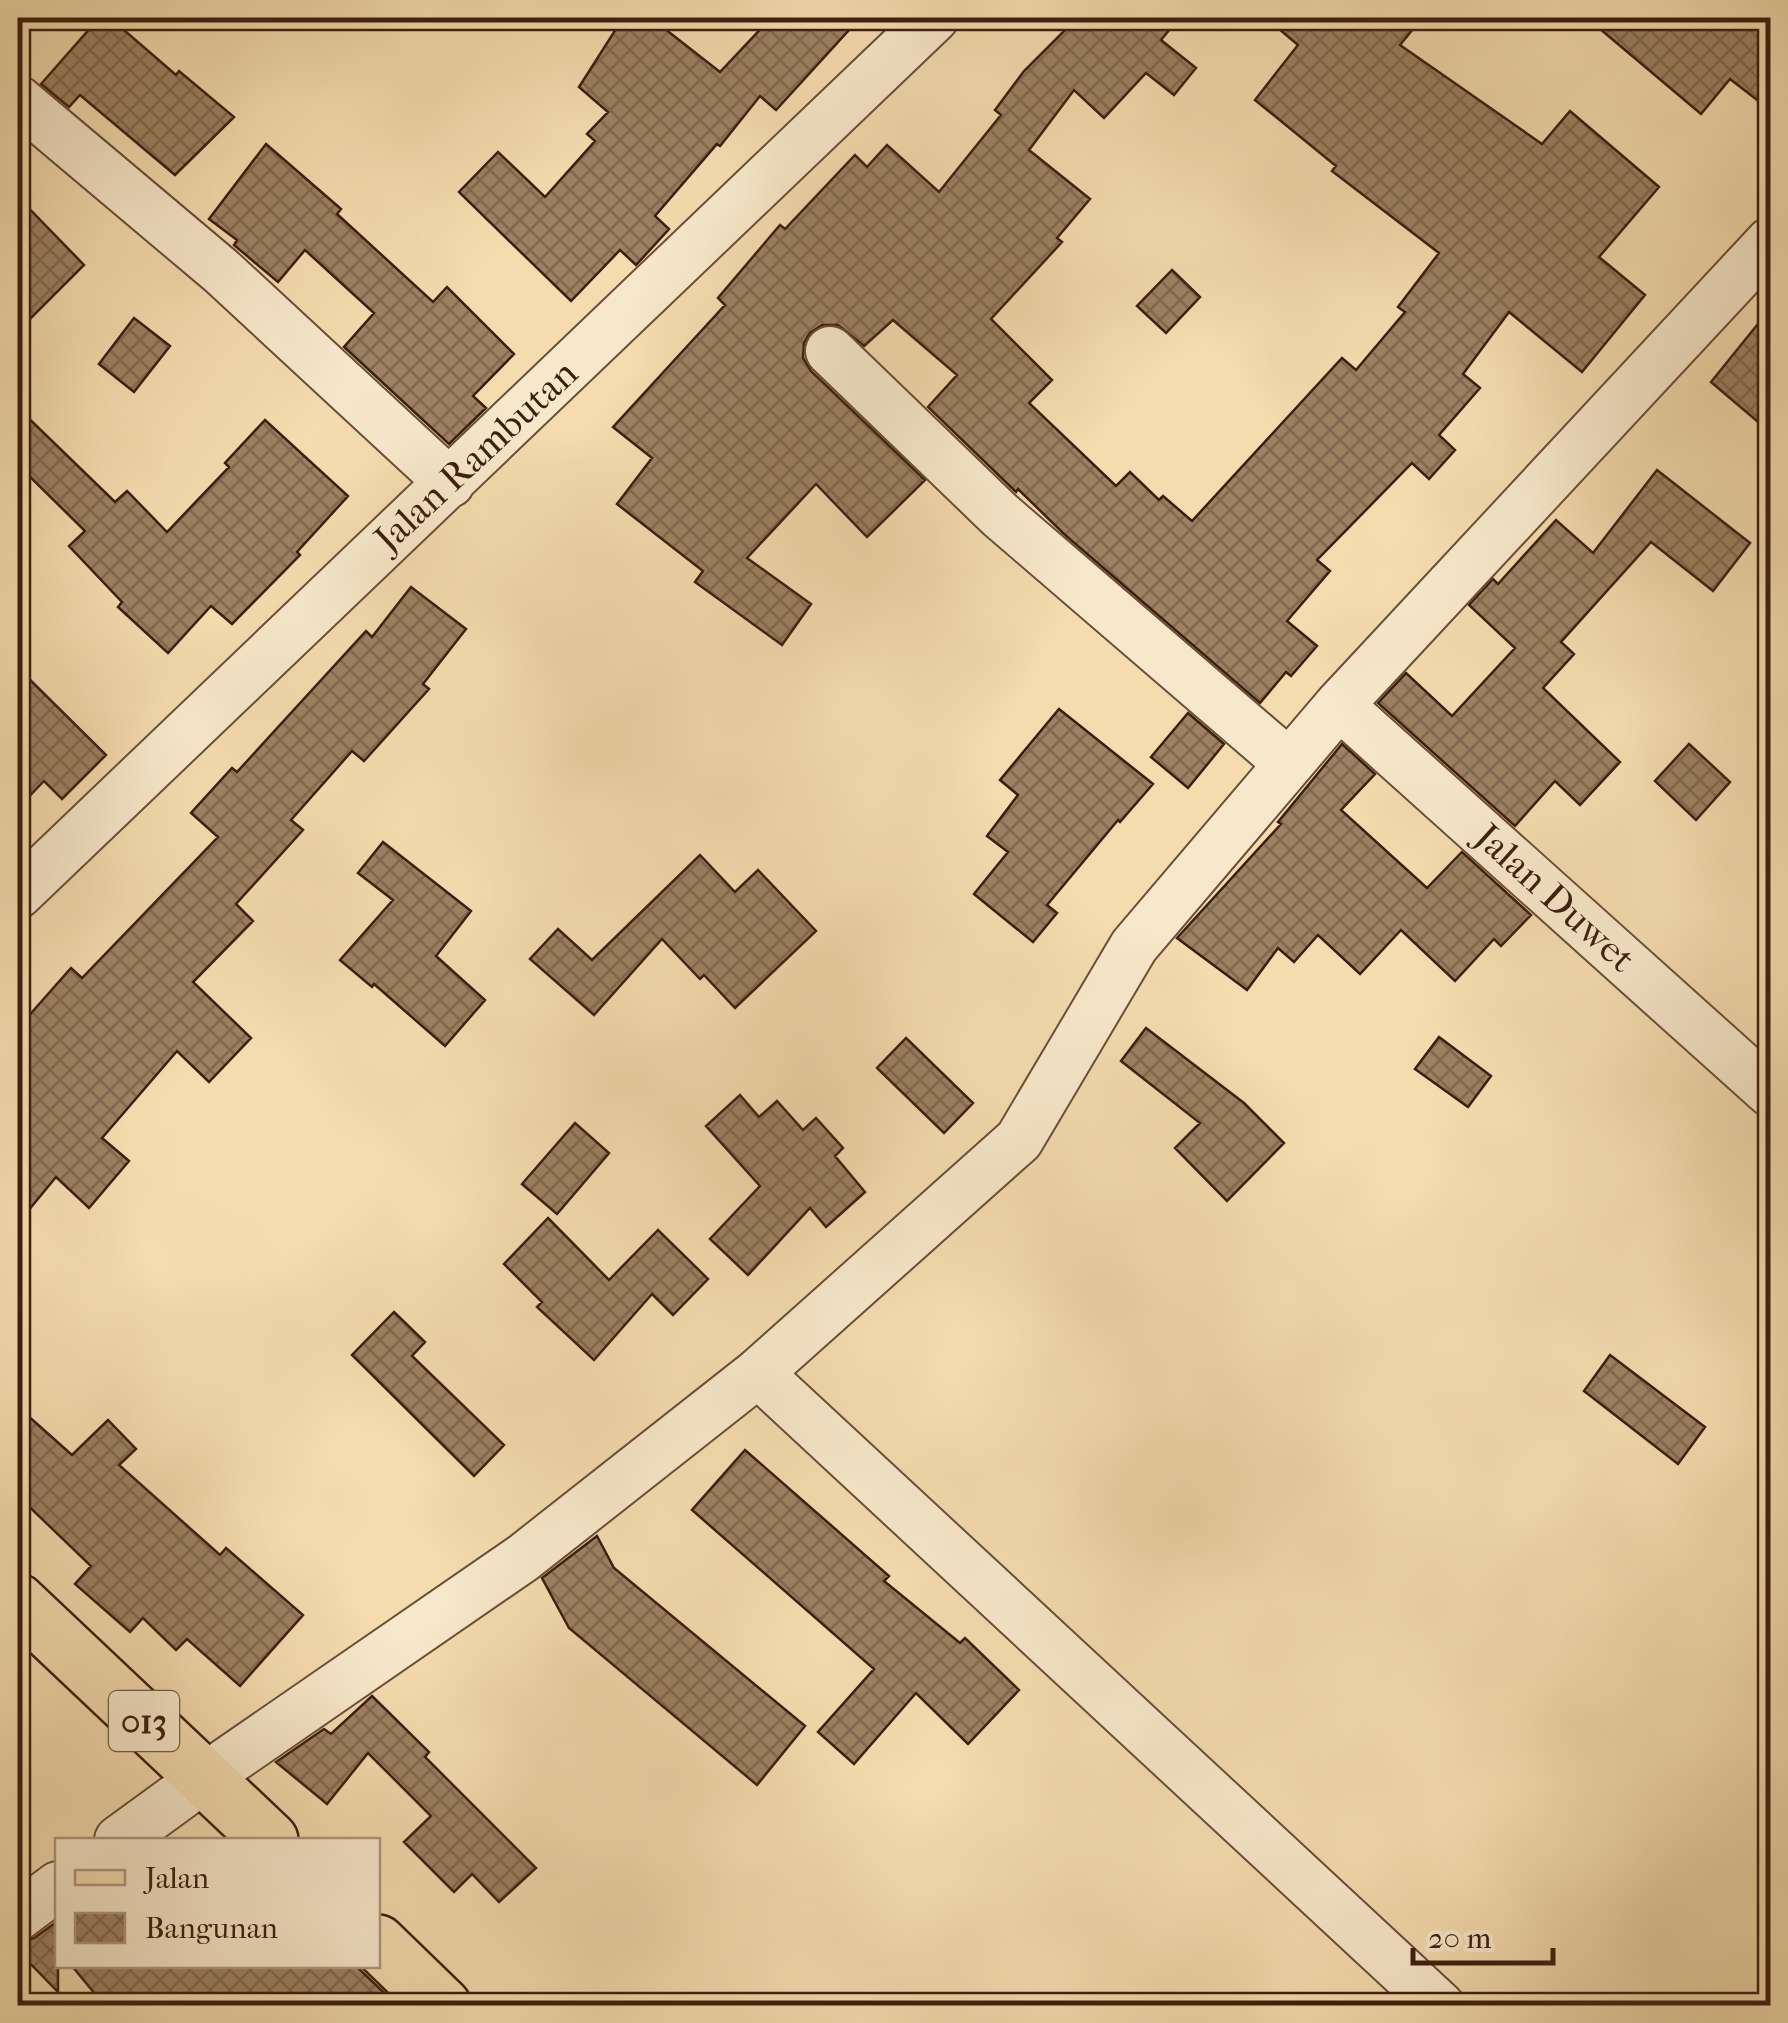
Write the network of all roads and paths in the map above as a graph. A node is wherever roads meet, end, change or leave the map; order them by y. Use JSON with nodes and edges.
{"nodes":[{"id":1,"x":934,"y":18,"type":"edge"},
{"id":2,"x":18,"y":100,"type":"edge"},
{"id":3,"x":1770,"y":242,"type":"edge"},
{"id":4,"x":830,"y":351,"type":"dead end"},
{"id":5,"x":423,"y":506,"type":"junction"},
{"id":6,"x":1339,"y":705,"type":"junction"},
{"id":7,"x":1288,"y":762,"type":"junction"},
{"id":8,"x":18,"y":894,"type":"edge"},
{"id":9,"x":1770,"y":1092,"type":"edge"},
{"id":10,"x":758,"y":1373,"type":"junction"},
{"id":11,"x":18,"y":1602,"type":"edge"},
{"id":12,"x":204,"y":1778,"type":"junction"},
{"id":13,"x":123,"y":1838,"type":"edge"},
{"id":14,"x":268,"y":1838,"type":"edge"},
{"id":15,"x":55,"y":1888,"type":"edge"},
{"id":16,"x":18,"y":1916,"type":"edge"},
{"id":17,"x":380,"y":1945,"type":"edge"},
{"id":18,"x":443,"y":2006,"type":"edge"},
{"id":19,"x":1440,"y":2006,"type":"edge"}],
"edges":[{"from":1,"to":5,"type":"street","name":"Jalan Rambutan"},
{"from":2,"to":5,"type":"street"},
{"from":3,"to":6,"type":"street"},
{"from":4,"to":7,"type":"street"},
{"from":5,"to":8,"type":"street","name":"Jalan Rambutan"},
{"from":6,"to":7,"type":"street"},
{"from":6,"to":9,"type":"street","name":"Jalan Duwet"},
{"from":7,"to":10,"type":"street"},
{"from":10,"to":12,"type":"street"},
{"from":10,"to":19,"type":"street"},
{"from":11,"to":12,"type":"main road","number":"013"},
{"from":12,"to":13,"type":"street"},
{"from":12,"to":14,"type":"main road","number":"013"},
{"from":15,"to":16,"type":"street"},
{"from":17,"to":18,"type":"main road"}]}
